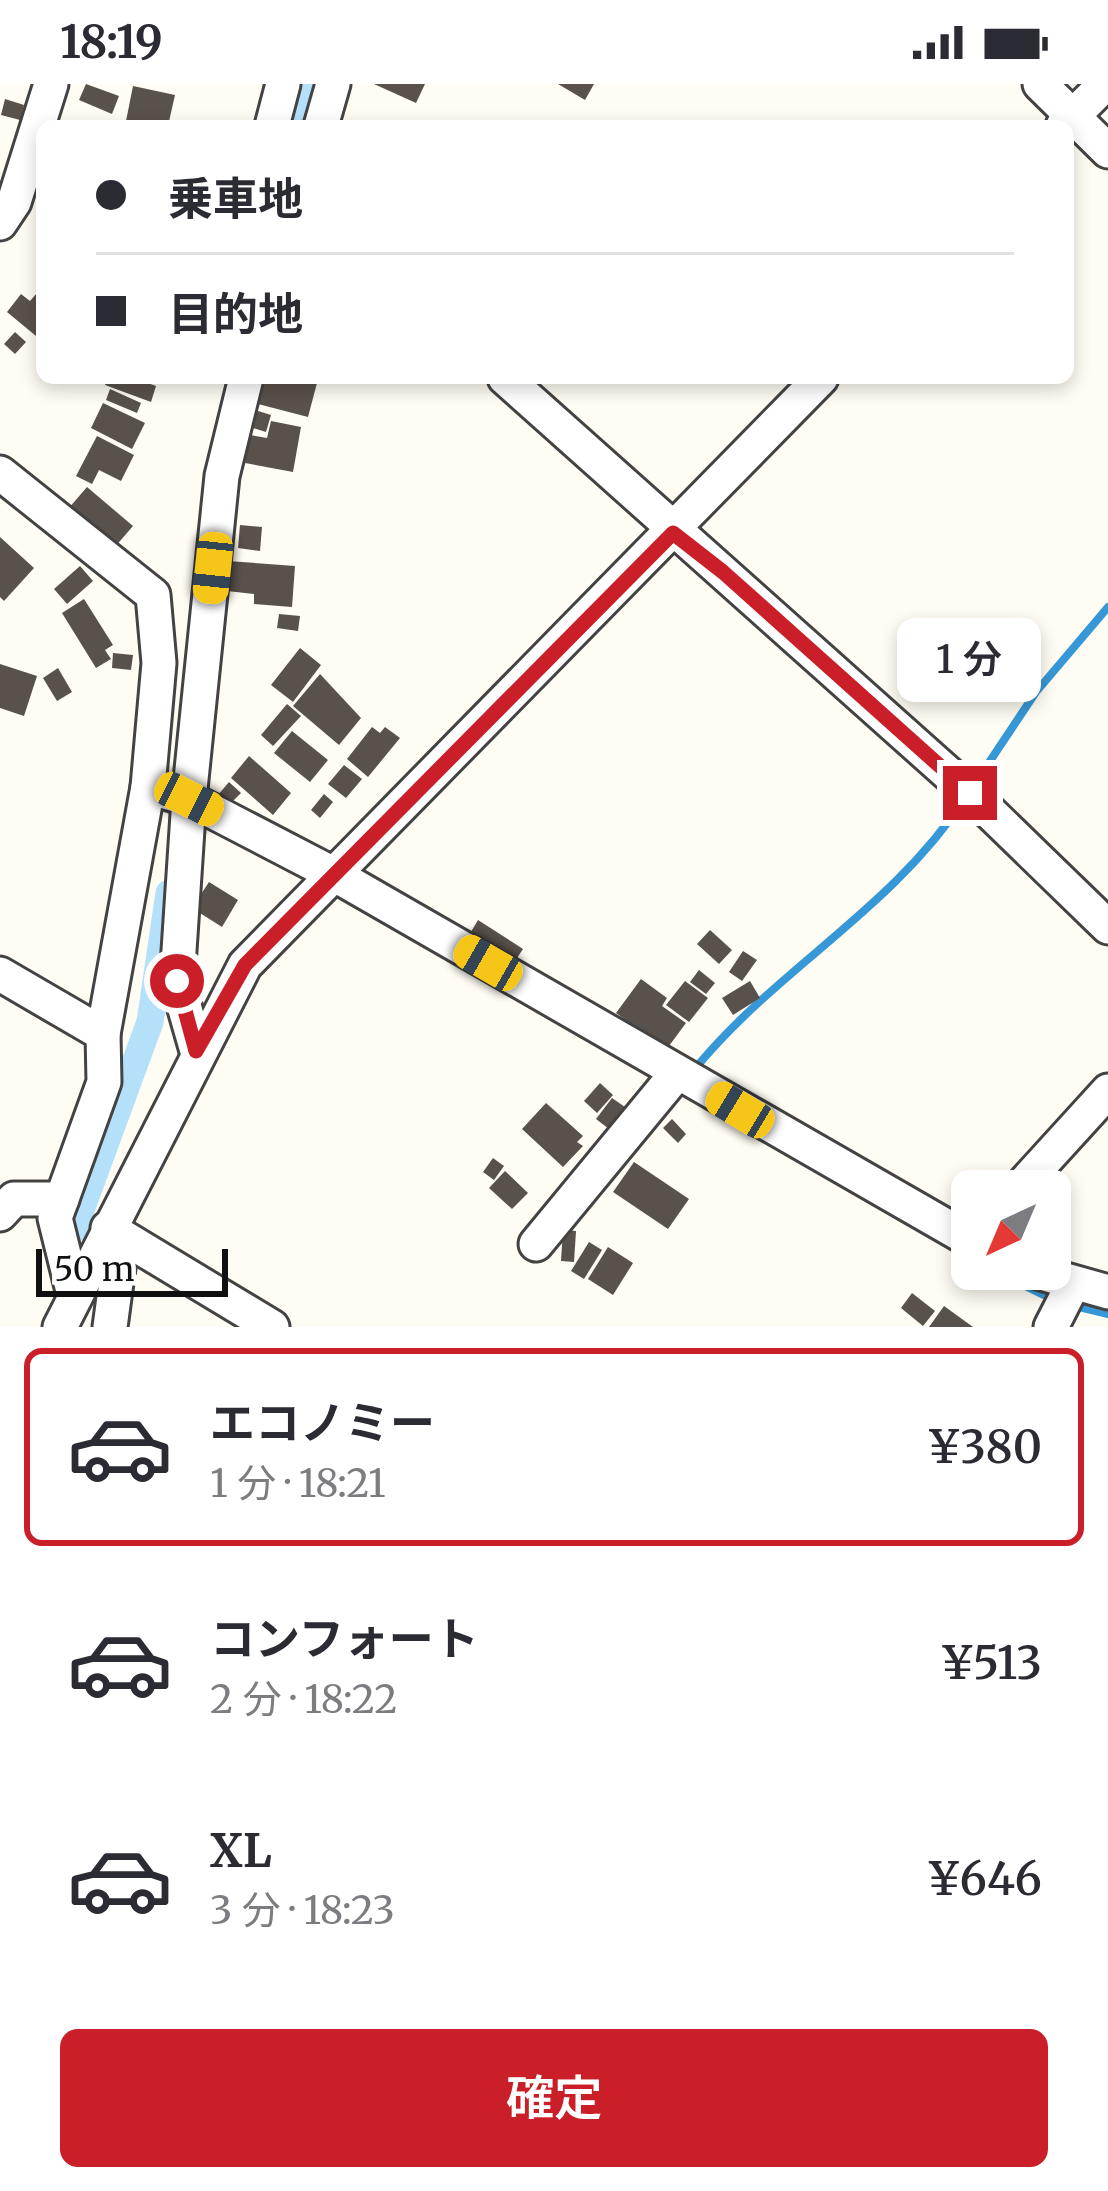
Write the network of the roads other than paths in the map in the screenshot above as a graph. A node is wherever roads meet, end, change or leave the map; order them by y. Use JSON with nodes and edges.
{"nodes":[{"id":1,"x":50,"y":84,"type":"edge"},
{"id":2,"x":283,"y":84,"type":"edge"},
{"id":3,"x":333,"y":84,"type":"edge"},
{"id":4,"x":1040,"y":84,"type":"edge"},
{"id":5,"x":1105,"y":84,"type":"edge"},
{"id":6,"x":39,"y":120,"type":"edge"},
{"id":7,"x":274,"y":120,"type":"edge"},
{"id":8,"x":323,"y":120,"type":"edge"},
{"id":9,"x":1067,"y":120,"type":"edge"},
{"id":10,"x":1069,"y":120,"type":"edge"},
{"id":11,"x":1074,"y":126,"type":"edge"},
{"id":12,"x":36,"y":130,"type":"edge"},
{"id":13,"x":1108,"y":151,"type":"edge"},
{"id":14,"x":0,"y":224,"type":"edge"},
{"id":15,"x":245,"y":384,"type":"edge"},
{"id":16,"x":512,"y":384,"type":"edge"},
{"id":17,"x":815,"y":384,"type":"edge"},
{"id":18,"x":0,"y":472,"type":"edge"},
{"id":19,"x":673,"y":533,"type":"junction"},
{"id":20,"x":149,"y":787,"type":"junction"},
{"id":21,"x":189,"y":804,"type":"junction"},
{"id":22,"x":337,"y":876,"type":"junction"},
{"id":23,"x":1108,"y":927,"type":"edge"},
{"id":24,"x":0,"y":974,"type":"edge"},
{"id":25,"x":103,"y":1034,"type":"junction"},
{"id":26,"x":196,"y":1051,"type":"junction"},
{"id":27,"x":678,"y":1081,"type":"junction"},
{"id":28,"x":1108,"y":1091,"type":"edge"},
{"id":29,"x":1035,"y":1170,"type":"edge"},
{"id":30,"x":62,"y":1199,"type":"junction"},
{"id":31,"x":5,"y":1203,"type":"edge"},
{"id":32,"x":951,"y":1229,"type":"edge"},
{"id":33,"x":115,"y":1233,"type":"junction"},
{"id":34,"x":536,"y":1244,"type":"dead end"},
{"id":35,"x":1072,"y":1286,"type":"joint"},
{"id":36,"x":1108,"y":1292,"type":"edge"},
{"id":37,"x":74,"y":1295,"type":"junction"},
{"id":38,"x":1052,"y":1326,"type":"edge"},
{"id":39,"x":60,"y":1327,"type":"edge"},
{"id":40,"x":110,"y":1327,"type":"edge"},
{"id":41,"x":272,"y":1327,"type":"edge"}],
"edges":[{"from":1,"to":6,"type":"street"},
{"from":2,"to":7,"type":"street"},
{"from":3,"to":8,"type":"street"},
{"from":4,"to":9,"type":"street"},
{"from":5,"to":10,"type":"street"},
{"from":11,"to":13,"type":"street"},
{"from":12,"to":14,"type":"street"},
{"from":15,"to":21,"type":"street"},
{"from":16,"to":19,"type":"street"},
{"from":17,"to":19,"type":"street"},
{"from":18,"to":20,"type":"street"},
{"from":19,"to":22,"type":"street"},
{"from":19,"to":23,"type":"street"},
{"from":20,"to":21,"type":"street"},
{"from":20,"to":25,"type":"street"},
{"from":21,"to":22,"type":"street"},
{"from":21,"to":26,"type":"street"},
{"from":22,"to":26,"type":"street"},
{"from":22,"to":27,"type":"street"},
{"from":24,"to":25,"type":"street"},
{"from":25,"to":30,"type":"street"},
{"from":26,"to":33,"type":"street"},
{"from":27,"to":32,"type":"street"},
{"from":27,"to":34,"type":"street"},
{"from":28,"to":29,"type":"street"},
{"from":30,"to":31,"type":"street"},
{"from":30,"to":37,"type":"street"},
{"from":33,"to":37,"type":"street"},
{"from":33,"to":40,"type":"street"},
{"from":33,"to":41,"type":"street"},
{"from":35,"to":36,"type":"street"},
{"from":35,"to":38,"type":"street"},
{"from":37,"to":39,"type":"street"}]}
